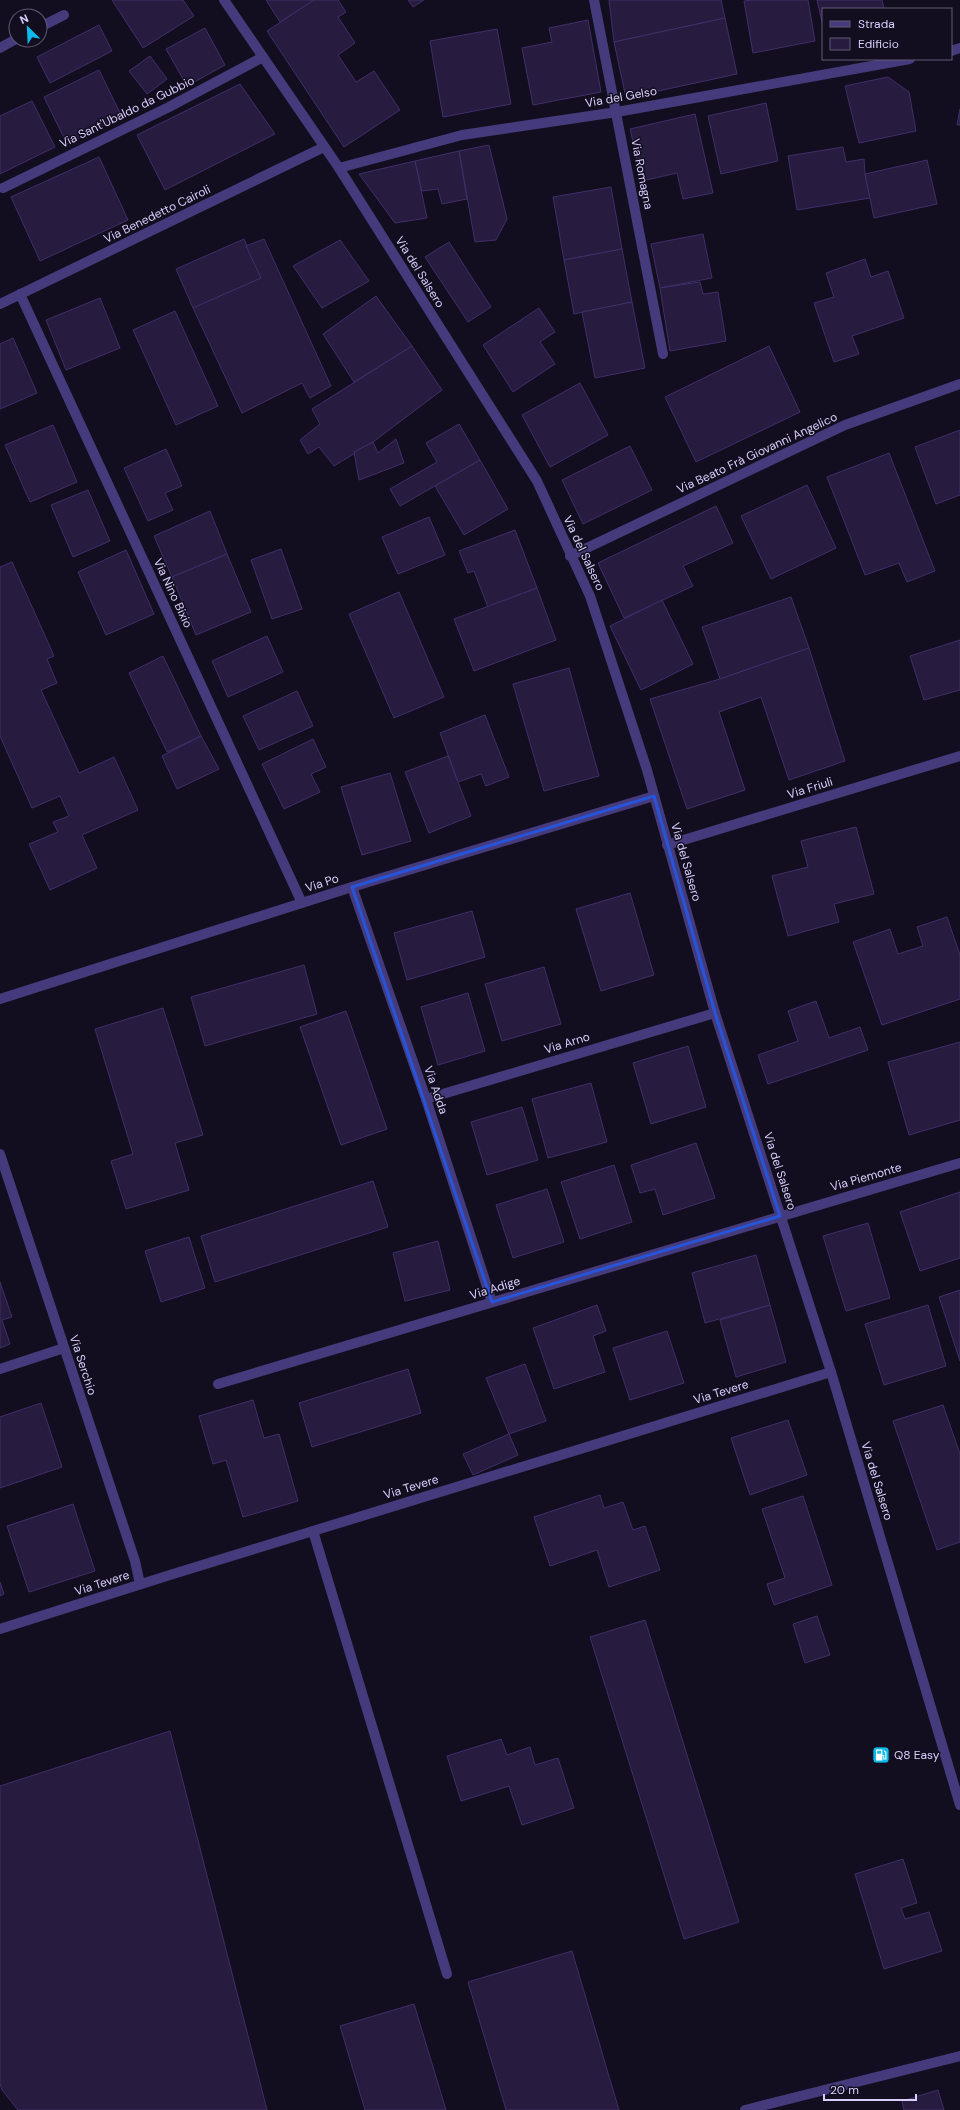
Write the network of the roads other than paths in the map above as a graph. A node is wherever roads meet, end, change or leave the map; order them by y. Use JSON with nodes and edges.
{"nodes":[{"id":1,"x":224,"y":0,"type":"edge"},
{"id":2,"x":594,"y":0,"type":"edge"},
{"id":3,"x":64,"y":15,"type":"dead end"},
{"id":4,"x":48,"y":24,"type":"edge"},
{"id":5,"x":263,"y":57,"type":"junction"},
{"id":6,"x":904,"y":60,"type":"edge"},
{"id":7,"x":617,"y":112,"type":"junction"},
{"id":8,"x":324,"y":147,"type":"junction"},
{"id":9,"x":339,"y":168,"type":"junction"},
{"id":10,"x":2,"y":188,"type":"dead end"},
{"id":11,"x":20,"y":294,"type":"junction"},
{"id":12,"x":0,"y":304,"type":"edge"},
{"id":13,"x":663,"y":354,"type":"dead end"},
{"id":14,"x":960,"y":384,"type":"edge"},
{"id":15,"x":570,"y":556,"type":"junction"},
{"id":16,"x":960,"y":756,"type":"edge"},
{"id":17,"x":654,"y":796,"type":"junction"},
{"id":18,"x":667,"y":845,"type":"junction"},
{"id":19,"x":352,"y":887,"type":"junction"},
{"id":20,"x":302,"y":903,"type":"junction"},
{"id":21,"x":0,"y":999,"type":"edge"},
{"id":22,"x":715,"y":1013,"type":"junction"},
{"id":23,"x":426,"y":1099,"type":"junction"},
{"id":24,"x":0,"y":1154,"type":"edge"},
{"id":25,"x":960,"y":1163,"type":"edge"},
{"id":26,"x":780,"y":1216,"type":"junction"},
{"id":27,"x":492,"y":1302,"type":"junction"},
{"id":28,"x":64,"y":1348,"type":"junction"},
{"id":29,"x":0,"y":1369,"type":"edge"},
{"id":30,"x":831,"y":1372,"type":"junction"},
{"id":31,"x":218,"y":1384,"type":"dead end"},
{"id":32,"x":313,"y":1530,"type":"junction"},
{"id":33,"x":140,"y":1584,"type":"junction"},
{"id":34,"x":0,"y":1629,"type":"edge"},
{"id":35,"x":960,"y":1805,"type":"edge"},
{"id":36,"x":447,"y":1974,"type":"dead end"},
{"id":37,"x":960,"y":2056,"type":"edge"},
{"id":38,"x":745,"y":2110,"type":"edge"}],
"edges":[{"from":1,"to":5,"type":"street","name":"Via del Salsero"},
{"from":2,"to":7,"type":"street","name":"Via Romagna"},
{"from":3,"to":4,"type":"street"},
{"from":5,"to":8,"type":"street","name":"Via del Salsero"},
{"from":5,"to":10,"type":"street","name":"Via Sant'Ubaldo da Gubbio"},
{"from":6,"to":7,"type":"street","name":"Via del Gelso"},
{"from":7,"to":9,"type":"street","name":"Via del Gelso"},
{"from":7,"to":13,"type":"street","name":"Via Romagna"},
{"from":8,"to":9,"type":"street","name":"Via del Salsero"},
{"from":8,"to":11,"type":"street","name":"Via Benedetto Cairoli"},
{"from":9,"to":15,"type":"street","name":"Via del Salsero"},
{"from":11,"to":12,"type":"street","name":"Via Benedetto Cairoli"},
{"from":11,"to":20,"type":"street","name":"Via Nino Bixio"},
{"from":14,"to":15,"type":"street","name":"Via Beato Frà Giovanni Angelico"},
{"from":15,"to":17,"type":"street","name":"Via del Salsero"},
{"from":16,"to":18,"type":"street","name":"Via Friuli"},
{"from":17,"to":18,"type":"street","name":"Via del Salsero"},
{"from":17,"to":19,"type":"street","name":"Via Po"},
{"from":18,"to":22,"type":"street","name":"Via del Salsero"},
{"from":19,"to":20,"type":"street","name":"Via Po"},
{"from":19,"to":23,"type":"street","name":"Via Adda"},
{"from":20,"to":21,"type":"street","name":"Via Po"},
{"from":22,"to":23,"type":"street","name":"Via Arno"},
{"from":22,"to":26,"type":"street","name":"Via del Salsero"},
{"from":23,"to":27,"type":"street","name":"Via Adda"},
{"from":24,"to":28,"type":"street","name":"Via Serchio"},
{"from":25,"to":26,"type":"street","name":"Via Piemonte"},
{"from":26,"to":27,"type":"street","name":"Via Adige"},
{"from":26,"to":30,"type":"street","name":"Via del Salsero"},
{"from":27,"to":31,"type":"street","name":"Via Adige"},
{"from":28,"to":29,"type":"street"},
{"from":28,"to":33,"type":"street","name":"Via Serchio"},
{"from":30,"to":32,"type":"street","name":"Via Tevere"},
{"from":30,"to":35,"type":"street","name":"Via del Salsero"},
{"from":32,"to":33,"type":"street","name":"Via Tevere"},
{"from":32,"to":36,"type":"street"},
{"from":33,"to":34,"type":"street","name":"Via Tevere"},
{"from":37,"to":38,"type":"street"}]}
